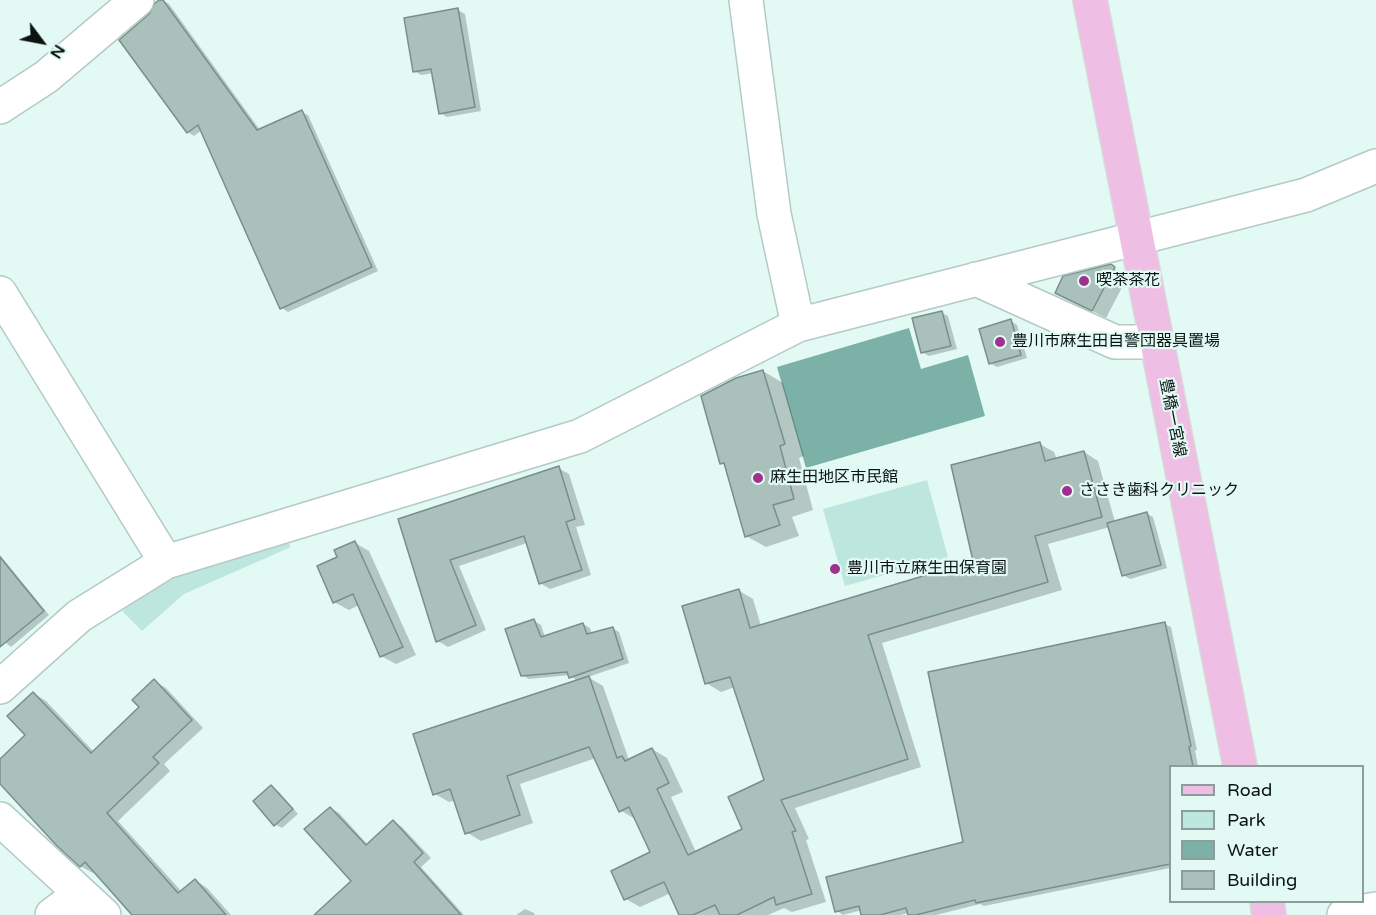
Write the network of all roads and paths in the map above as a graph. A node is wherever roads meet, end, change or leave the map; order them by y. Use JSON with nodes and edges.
{"nodes":[{"id":1,"x":136,"y":0,"type":"edge"},
{"id":2,"x":746,"y":0,"type":"edge"},
{"id":3,"x":1090,"y":0,"type":"edge"},
{"id":4,"x":0,"y":107,"type":"edge"},
{"id":5,"x":1376,"y":166,"type":"edge"},
{"id":6,"x":1138,"y":237,"type":"junction"},
{"id":7,"x":976,"y":279,"type":"junction"},
{"id":8,"x":0,"y":293,"type":"edge"},
{"id":9,"x":798,"y":326,"type":"junction"},
{"id":10,"x":1157,"y":342,"type":"junction"},
{"id":11,"x":166,"y":562,"type":"junction"},
{"id":12,"x":0,"y":687,"type":"edge"},
{"id":13,"x":1240,"y":765,"type":"edge"},
{"id":14,"x":0,"y":819,"type":"edge"},
{"id":15,"x":92,"y":904,"type":"edge"},
{"id":16,"x":1376,"y":909,"type":"edge"},
{"id":17,"x":52,"y":915,"type":"edge"},
{"id":18,"x":1344,"y":915,"type":"edge"}],
"edges":[{"from":1,"to":4,"type":"street"},
{"from":2,"to":9,"type":"street"},
{"from":3,"to":6,"type":"main road","name":"豊橋一宮線"},
{"from":5,"to":6,"type":"street"},
{"from":6,"to":7,"type":"street"},
{"from":6,"to":10,"type":"main road","name":"豊橋一宮線"},
{"from":7,"to":9,"type":"street"},
{"from":7,"to":10,"type":"street"},
{"from":8,"to":11,"type":"street"},
{"from":9,"to":11,"type":"street"},
{"from":10,"to":13,"type":"main road","name":"豊橋一宮線"},
{"from":11,"to":12,"type":"street"},
{"from":14,"to":15,"type":"street"},
{"from":15,"to":17,"type":"street"},
{"from":16,"to":18,"type":"street"}]}
